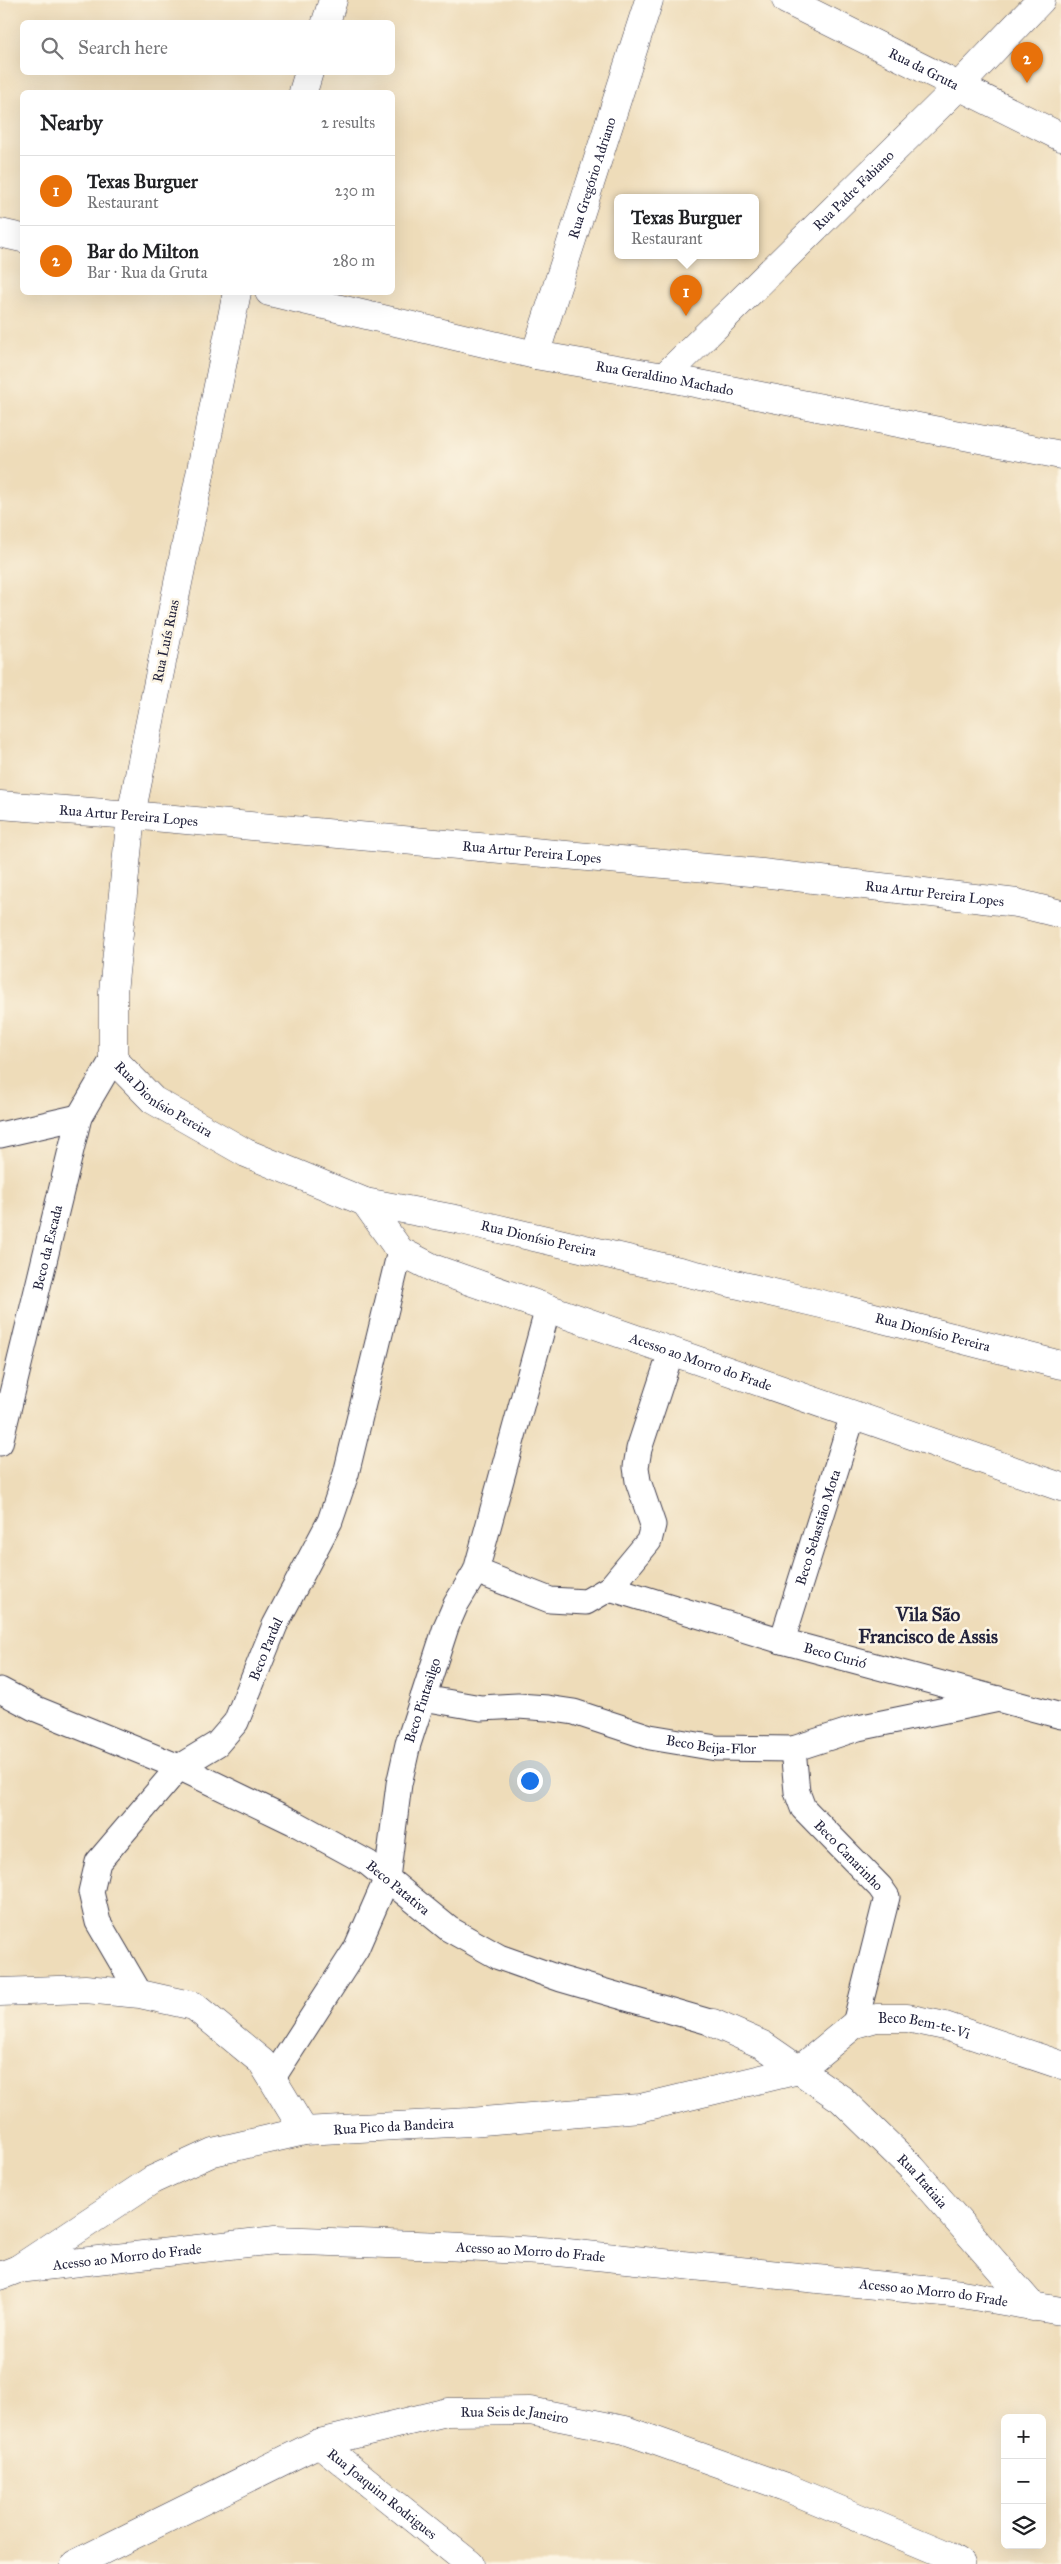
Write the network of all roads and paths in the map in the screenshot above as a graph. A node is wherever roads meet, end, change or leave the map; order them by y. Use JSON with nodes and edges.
{"nodes":[{"id":1,"x":333,"y":0,"type":"edge"},
{"id":2,"x":648,"y":0,"type":"edge"},
{"id":3,"x":786,"y":0,"type":"edge"},
{"id":4,"x":1042,"y":0,"type":"edge"},
{"id":5,"x":327,"y":20,"type":"edge"},
{"id":6,"x":308,"y":75,"type":"edge"},
{"id":7,"x":958,"y":87,"type":"junction"},
{"id":8,"x":304,"y":90,"type":"edge"},
{"id":9,"x":1061,"y":137,"type":"edge"},
{"id":10,"x":0,"y":233,"type":"edge"},
{"id":11,"x":20,"y":238,"type":"edge"},
{"id":12,"x":236,"y":295,"type":"edge"},
{"id":13,"x":282,"y":295,"type":"edge"},
{"id":14,"x":535,"y":355,"type":"junction"},
{"id":15,"x":664,"y":377,"type":"junction"},
{"id":16,"x":1061,"y":455,"type":"edge"},
{"id":17,"x":0,"y":805,"type":"edge"},
{"id":18,"x":131,"y":815,"type":"junction"},
{"id":19,"x":1061,"y":914,"type":"edge"},
{"id":20,"x":113,"y":992,"type":"joint"},
{"id":21,"x":113,"y":1059,"type":"junction"},
{"id":22,"x":79,"y":1117,"type":"junction"},
{"id":23,"x":0,"y":1135,"type":"edge"},
{"id":24,"x":365,"y":1202,"type":"junction"},
{"id":25,"x":400,"y":1251,"type":"junction"},
{"id":26,"x":548,"y":1308,"type":"junction"},
{"id":27,"x":671,"y":1352,"type":"junction"},
{"id":28,"x":1061,"y":1365,"type":"edge"},
{"id":29,"x":5,"y":1407,"type":"edge"},
{"id":30,"x":853,"y":1415,"type":"junction"},
{"id":31,"x":0,"y":1443,"type":"edge"},
{"id":32,"x":1061,"y":1488,"type":"edge"},
{"id":33,"x":476,"y":1571,"type":"junction"},
{"id":34,"x":610,"y":1588,"type":"junction"},
{"id":35,"x":782,"y":1641,"type":"junction"},
{"id":36,"x":0,"y":1690,"type":"edge"},
{"id":37,"x":423,"y":1698,"type":"junction"},
{"id":38,"x":999,"y":1699,"type":"junction"},
{"id":39,"x":1061,"y":1716,"type":"edge"},
{"id":40,"x":793,"y":1749,"type":"junction"},
{"id":41,"x":179,"y":1768,"type":"junction"},
{"id":42,"x":388,"y":1878,"type":"junction"},
{"id":43,"x":0,"y":1992,"type":"edge"},
{"id":44,"x":140,"y":1994,"type":"junction"},
{"id":45,"x":713,"y":2023,"type":"joint"},
{"id":46,"x":855,"y":2024,"type":"junction"},
{"id":47,"x":1061,"y":2065,"type":"edge"},
{"id":48,"x":798,"y":2070,"type":"junction"},
{"id":49,"x":272,"y":2079,"type":"junction"},
{"id":50,"x":304,"y":2131,"type":"junction"},
{"id":51,"x":9,"y":2273,"type":"edge"},
{"id":52,"x":1033,"y":2307,"type":"junction"},
{"id":53,"x":1061,"y":2311,"type":"edge"},
{"id":54,"x":319,"y":2443,"type":"junction"},
{"id":55,"x":75,"y":2564,"type":"edge"},
{"id":56,"x":470,"y":2564,"type":"edge"},
{"id":57,"x":961,"y":2564,"type":"edge"}],
"edges":[{"from":1,"to":5,"type":"street"},
{"from":2,"to":14,"type":"street","name":"Rua Gregório Adriano"},
{"from":3,"to":7,"type":"street","name":"Rua da Gruta"},
{"from":4,"to":7,"type":"street","name":"Rua Padre Fabiano"},
{"from":6,"to":8,"type":"street"},
{"from":7,"to":9,"type":"street","name":"Rua da Gruta"},
{"from":7,"to":15,"type":"street","name":"Rua Padre Fabiano"},
{"from":10,"to":11,"type":"street"},
{"from":12,"to":18,"type":"street","name":"Rua Luís Ruas"},
{"from":13,"to":14,"type":"street","name":"Rua Geraldino Machado"},
{"from":14,"to":15,"type":"street","name":"Rua Geraldino Machado"},
{"from":15,"to":16,"type":"street","name":"Rua Geraldino Machado"},
{"from":17,"to":18,"type":"street","name":"Rua Artur Pereira Lopes"},
{"from":18,"to":19,"type":"street","name":"Rua Artur Pereira Lopes"},
{"from":18,"to":20,"type":"street","name":"Rua Luís Ruas"},
{"from":20,"to":21,"type":"street","name":"Rua Dionísio Pereira"},
{"from":21,"to":22,"type":"lane","name":"Beco da Escada"},
{"from":21,"to":24,"type":"street","name":"Rua Dionísio Pereira"},
{"from":22,"to":23,"type":"lane"},
{"from":22,"to":29,"type":"lane","name":"Beco da Escada"},
{"from":24,"to":25,"type":"street","name":"Acesso ao Morro do Frade"},
{"from":24,"to":28,"type":"street","name":"Rua Dionísio Pereira"},
{"from":25,"to":26,"type":"street","name":"Acesso ao Morro do Frade"},
{"from":25,"to":41,"type":"lane","name":"Beco Pardal"},
{"from":26,"to":27,"type":"street","name":"Acesso ao Morro do Frade"},
{"from":26,"to":33,"type":"lane","name":"Beco Pintasilgo"},
{"from":27,"to":30,"type":"street","name":"Acesso ao Morro do Frade"},
{"from":27,"to":34,"type":"lane"},
{"from":29,"to":31,"type":"lane","name":"Beco da Escada"},
{"from":30,"to":32,"type":"street","name":"Acesso ao Morro do Frade"},
{"from":30,"to":35,"type":"lane","name":"Beco Sebastião Mota"},
{"from":33,"to":34,"type":"lane"},
{"from":33,"to":37,"type":"lane","name":"Beco Pintasilgo"},
{"from":34,"to":35,"type":"lane","name":"Beco Curió"},
{"from":35,"to":38,"type":"lane","name":"Beco Curió"},
{"from":36,"to":41,"type":"lane","name":"Beco Patativa"},
{"from":37,"to":40,"type":"lane","name":"Beco Beija-Flor"},
{"from":37,"to":42,"type":"lane","name":"Beco Pintasilgo"},
{"from":38,"to":39,"type":"lane","name":"Beco Curió"},
{"from":38,"to":40,"type":"lane","name":"Beco Beija-Flor"},
{"from":40,"to":46,"type":"lane","name":"Beco Canarinho"},
{"from":41,"to":42,"type":"lane","name":"Beco Patativa"},
{"from":41,"to":44,"type":"lane","name":"Beco Pardal"},
{"from":42,"to":45,"type":"lane","name":"Beco Patativa"},
{"from":42,"to":49,"type":"lane","name":"Beco Pintasilgo"},
{"from":43,"to":44,"type":"street"},
{"from":44,"to":49,"type":"street"},
{"from":45,"to":48,"type":"street","name":"Beco Patativa"},
{"from":46,"to":47,"type":"street","name":"Beco Bem-te-Vi"},
{"from":46,"to":48,"type":"street","name":"Beco Bem-te-Vi"},
{"from":48,"to":50,"type":"street","name":"Rua Pico da Bandeira"},
{"from":48,"to":52,"type":"street","name":"Rua Itatiaia"},
{"from":49,"to":50,"type":"street"},
{"from":50,"to":51,"type":"street","name":"Rua Pico da Bandeira"},
{"from":51,"to":52,"type":"street","name":"Acesso ao Morro do Frade"},
{"from":52,"to":53,"type":"street","name":"Acesso ao Morro do Frade"},
{"from":54,"to":55,"type":"street","name":"Rua Seis de Janeiro"},
{"from":54,"to":56,"type":"street","name":"Rua Joaquim Rodrigues"},
{"from":54,"to":57,"type":"street","name":"Rua Seis de Janeiro"}]}
